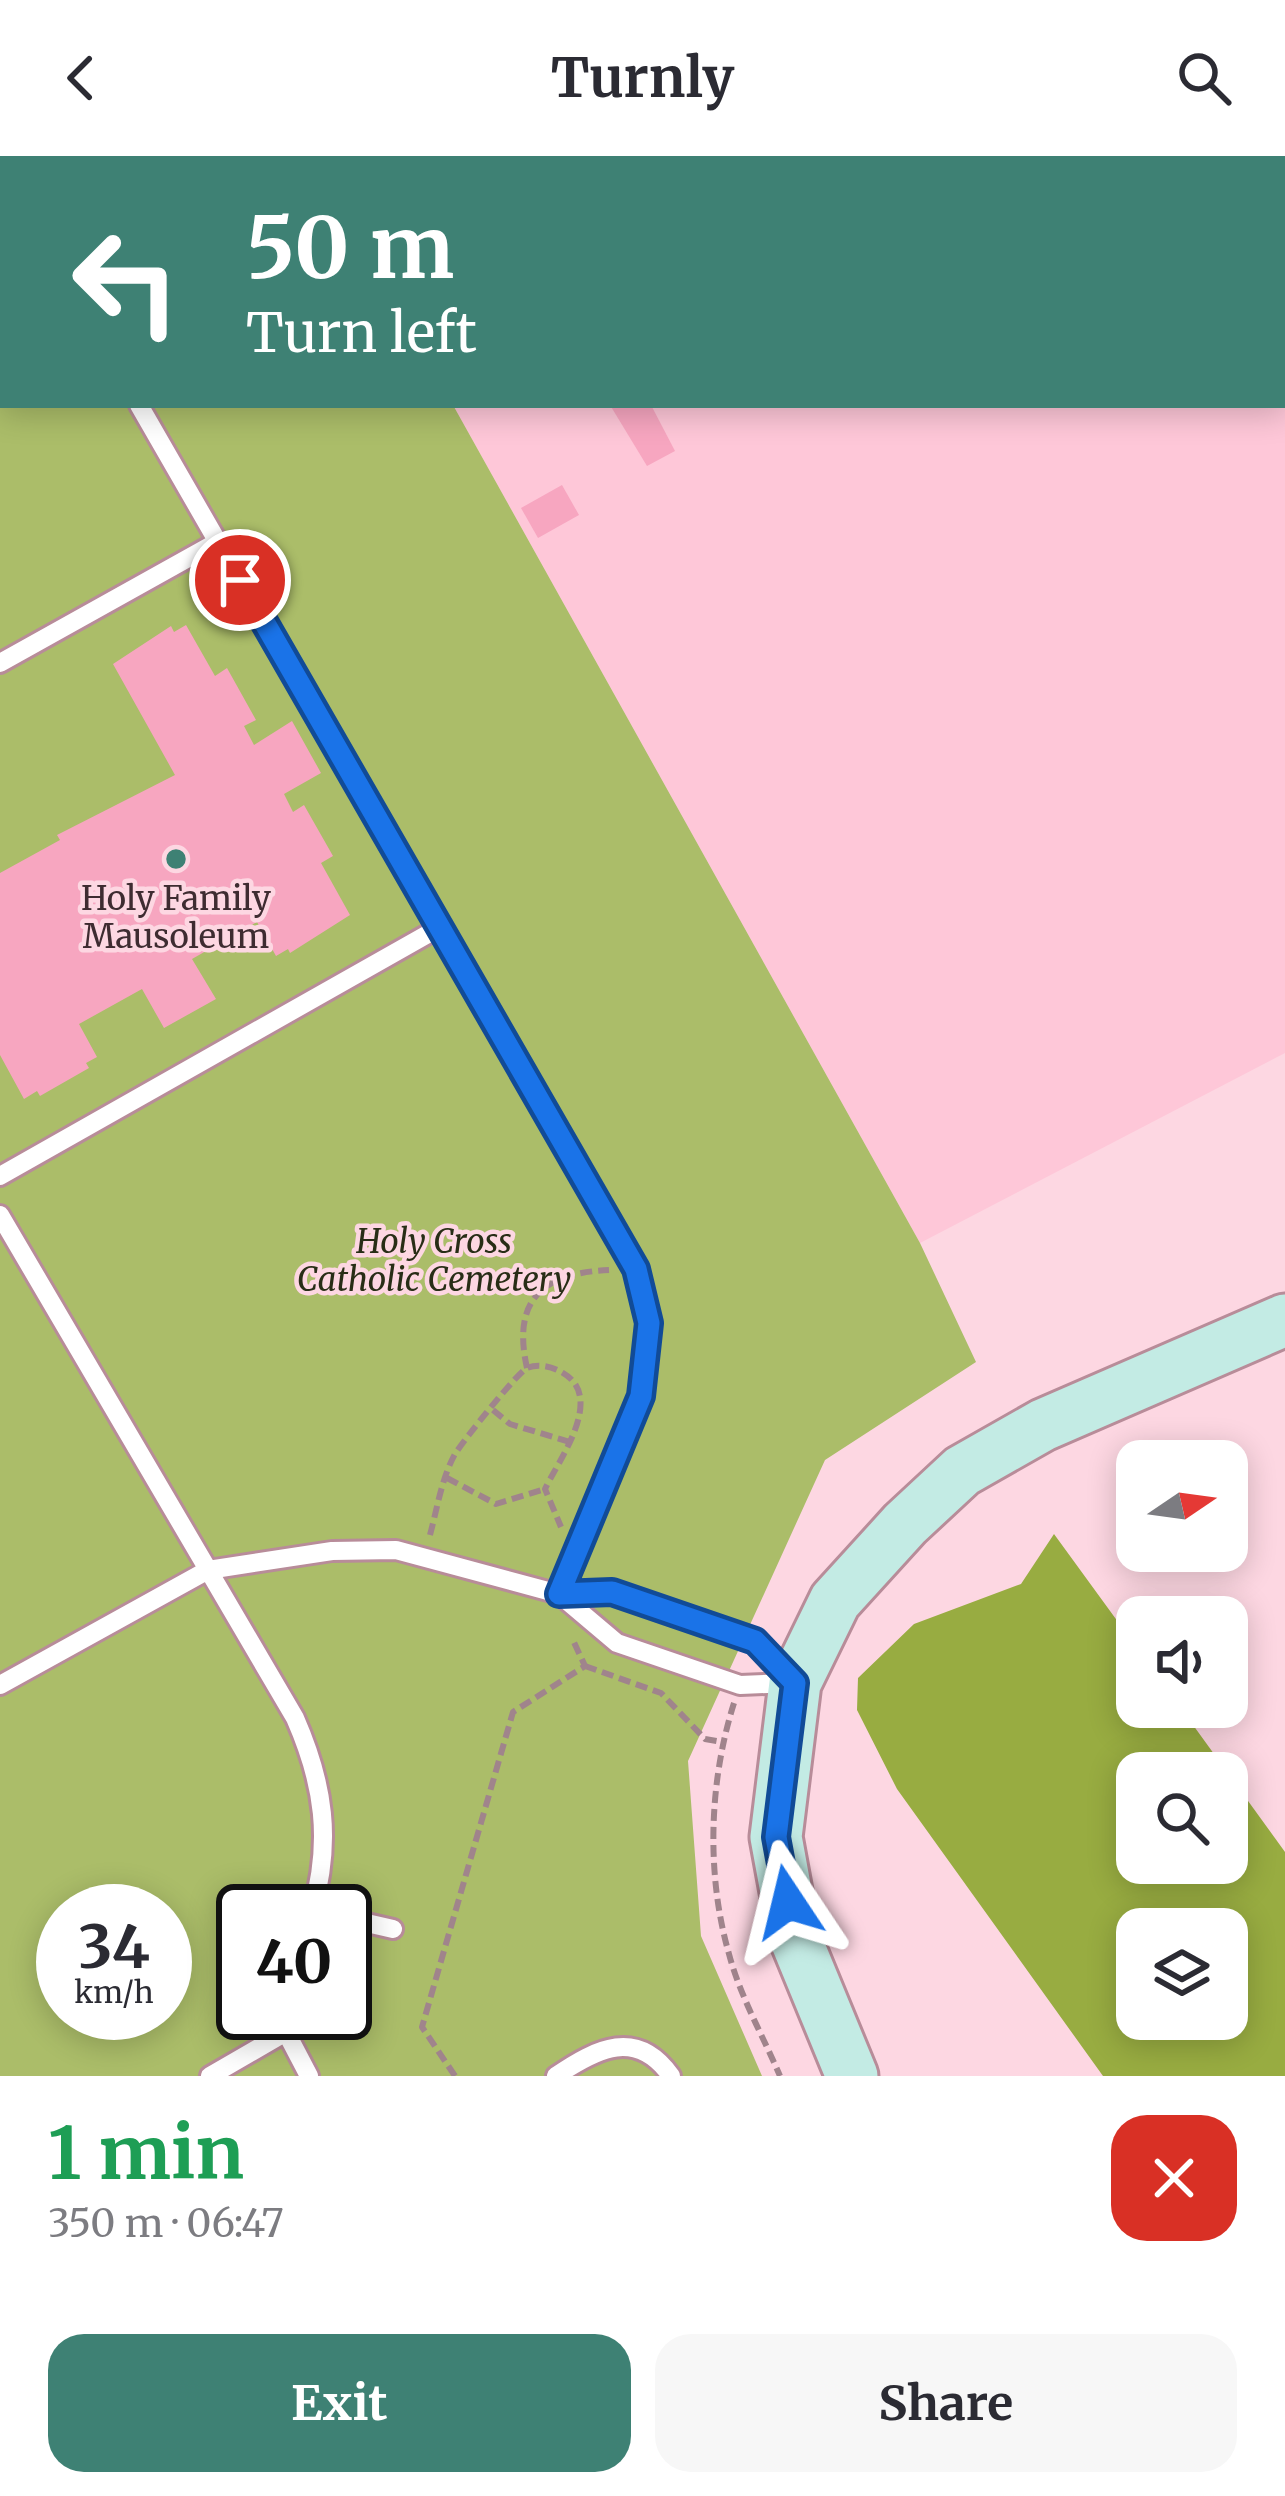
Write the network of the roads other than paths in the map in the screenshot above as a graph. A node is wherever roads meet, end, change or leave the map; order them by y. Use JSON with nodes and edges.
{"nodes":[{"id":1,"x":141,"y":408,"type":"edge"},
{"id":2,"x":217,"y":542,"type":"junction"},
{"id":3,"x":0,"y":663,"type":"edge"},
{"id":4,"x":442,"y":926,"type":"junction"},
{"id":5,"x":0,"y":1175,"type":"edge"},
{"id":6,"x":0,"y":1214,"type":"edge"},
{"id":7,"x":1285,"y":1321,"type":"edge"},
{"id":8,"x":208,"y":1570,"type":"junction"},
{"id":9,"x":559,"y":1594,"type":"junction"},
{"id":10,"x":795,"y":1683,"type":"junction"},
{"id":11,"x":0,"y":1685,"type":"edge"},
{"id":12,"x":320,"y":1884,"type":"edge"},
{"id":13,"x":372,"y":1924,"type":"edge"},
{"id":14,"x":393,"y":1929,"type":"dead end"},
{"id":15,"x":261,"y":2040,"type":"edge"},
{"id":16,"x":294,"y":2040,"type":"edge"},
{"id":17,"x":210,"y":2076,"type":"edge"},
{"id":18,"x":309,"y":2076,"type":"edge"},
{"id":19,"x":556,"y":2076,"type":"edge"},
{"id":20,"x":671,"y":2076,"type":"edge"},
{"id":21,"x":852,"y":2076,"type":"edge"}],
"edges":[{"from":1,"to":2,"type":"lane"},
{"from":2,"to":3,"type":"lane"},
{"from":2,"to":4,"type":"lane"},
{"from":4,"to":5,"type":"lane"},
{"from":4,"to":9,"type":"lane"},
{"from":6,"to":8,"type":"lane"},
{"from":7,"to":10,"type":"street"},
{"from":8,"to":9,"type":"lane"},
{"from":8,"to":11,"type":"lane"},
{"from":8,"to":12,"type":"lane"},
{"from":9,"to":10,"type":"lane"},
{"from":9,"to":10,"type":"lane"},
{"from":10,"to":21,"type":"street"},
{"from":13,"to":14,"type":"lane"},
{"from":15,"to":17,"type":"lane"},
{"from":16,"to":18,"type":"lane"},
{"from":19,"to":20,"type":"lane"}]}
